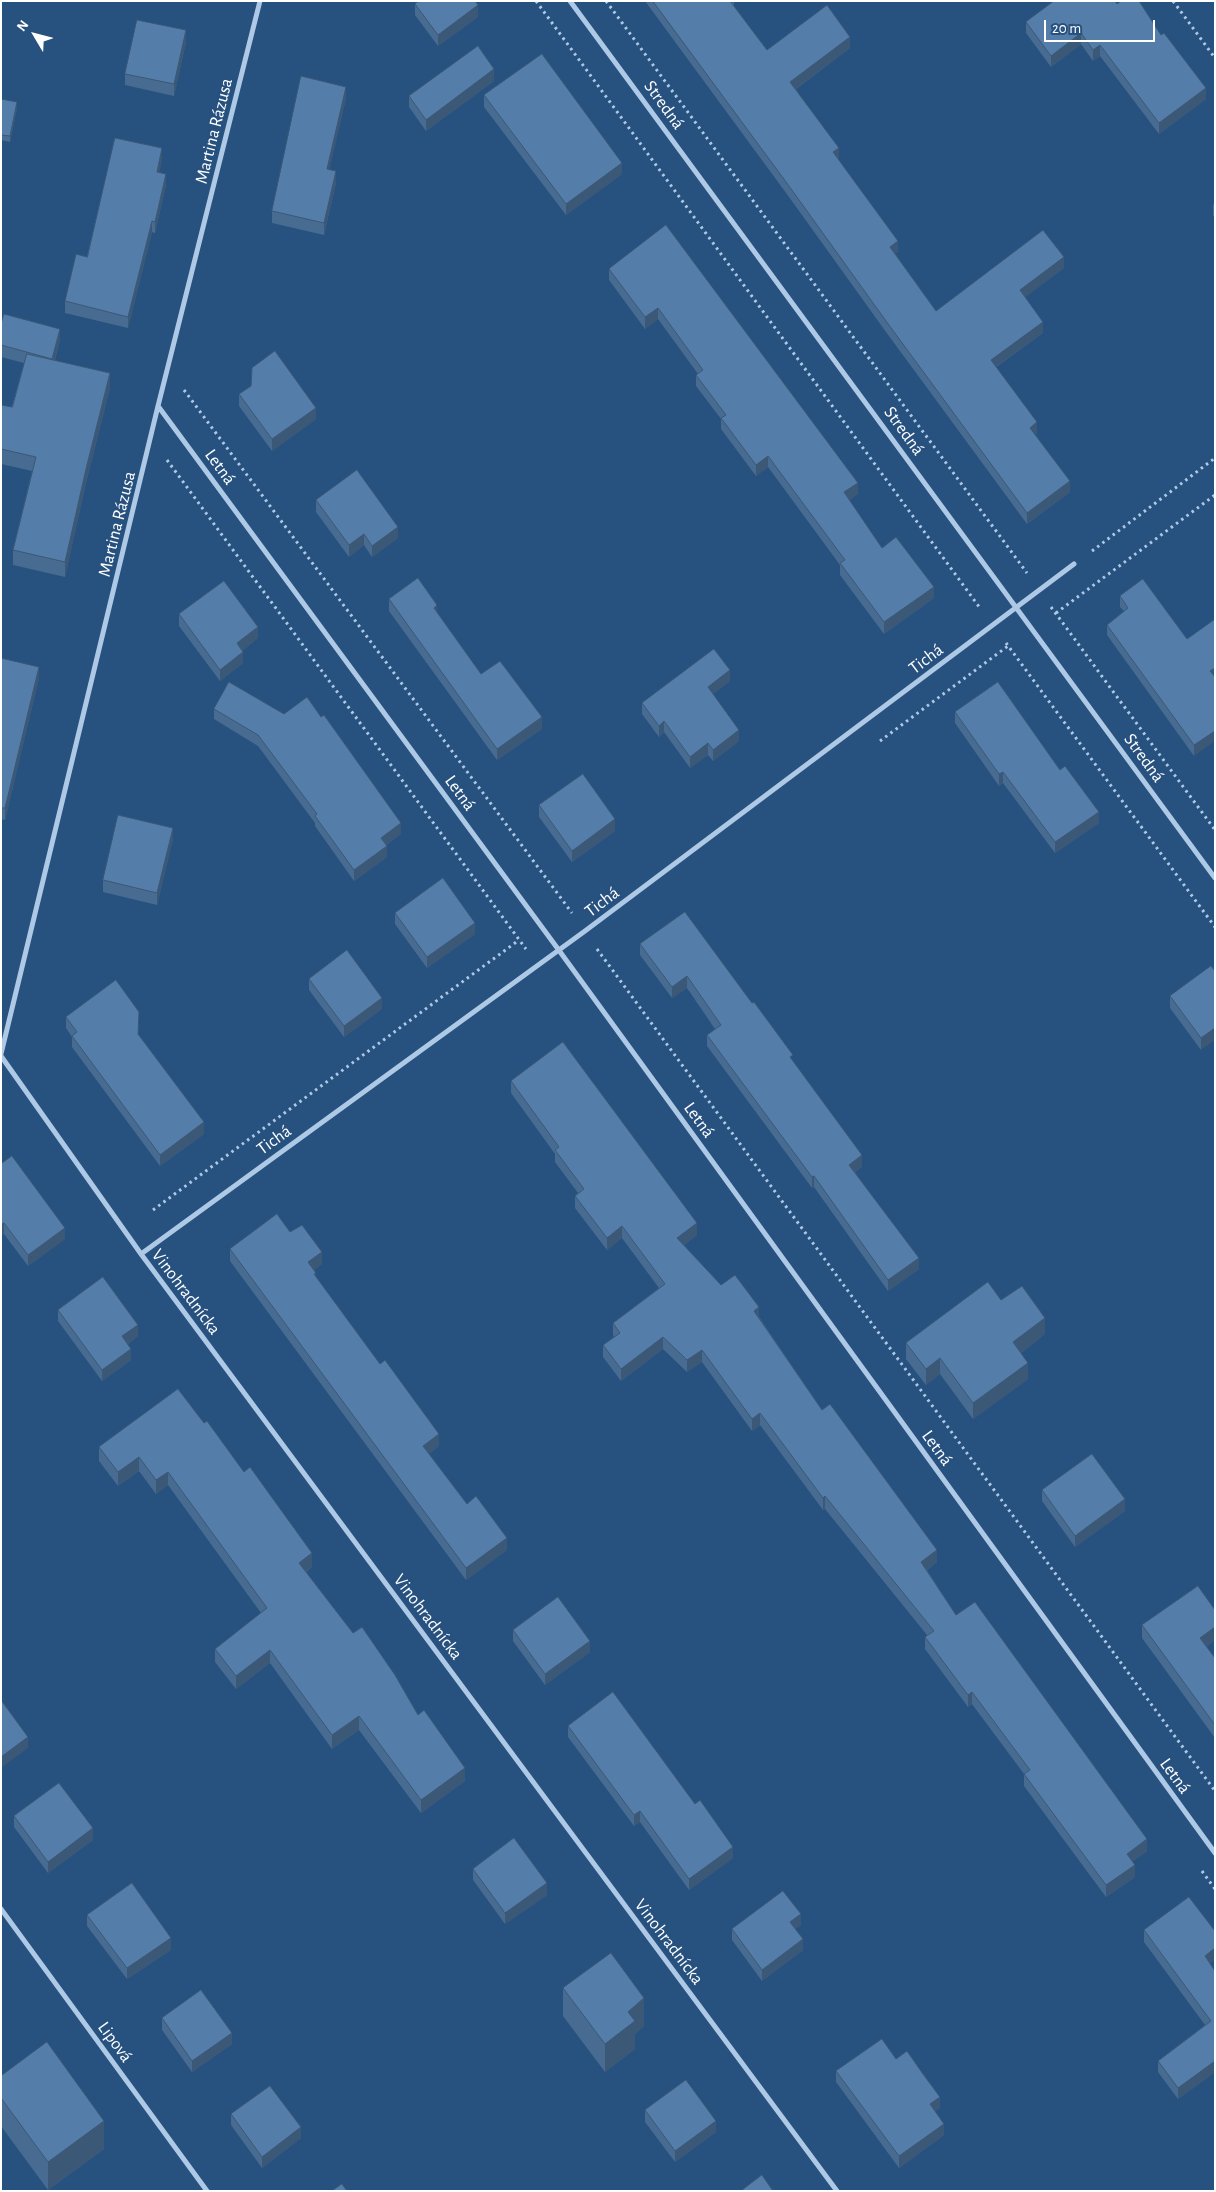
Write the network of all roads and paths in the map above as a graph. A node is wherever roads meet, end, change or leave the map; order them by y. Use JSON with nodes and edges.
{"nodes":[{"id":1,"x":260,"y":1,"type":"edge"},
{"id":2,"x":536,"y":1,"type":"edge"},
{"id":3,"x":570,"y":1,"type":"edge"},
{"id":4,"x":606,"y":1,"type":"edge"},
{"id":5,"x":1173,"y":1,"type":"edge"},
{"id":6,"x":1215,"y":58,"type":"edge"},
{"id":7,"x":168,"y":368,"type":"junction"},
{"id":8,"x":158,"y":406,"type":"junction"},
{"id":9,"x":1215,"y":458,"type":"edge"},
{"id":10,"x":1215,"y":495,"type":"edge"},
{"id":11,"x":1074,"y":564,"type":"joint"},
{"id":12,"x":1039,"y":590,"type":"junction"},
{"id":13,"x":1016,"y":608,"type":"junction"},
{"id":14,"x":1056,"y":613,"type":"junction"},
{"id":15,"x":993,"y":626,"type":"junction"},
{"id":16,"x":1215,"y":830,"type":"edge"},
{"id":17,"x":1215,"y":878,"type":"edge"},
{"id":18,"x":1215,"y":928,"type":"edge"},
{"id":19,"x":585,"y":931,"type":"junction"},
{"id":20,"x":519,"y":940,"type":"dead end"},
{"id":21,"x":558,"y":949,"type":"junction"},
{"id":22,"x":1,"y":1055,"type":"edge"},
{"id":23,"x":153,"y":1210,"type":"dead end"},
{"id":24,"x":141,"y":1254,"type":"junction"},
{"id":25,"x":1215,"y":1791,"type":"edge"},
{"id":26,"x":1215,"y":1853,"type":"edge"},
{"id":27,"x":1,"y":1909,"type":"edge"},
{"id":28,"x":207,"y":2191,"type":"edge"},
{"id":29,"x":837,"y":2191,"type":"edge"}],
"edges":[{"from":1,"to":7,"type":"street","name":"Martina Rázusa"},
{"from":2,"to":15,"type":"path"},
{"from":3,"to":13,"type":"street","name":"Stredná"},
{"from":4,"to":12,"type":"path"},
{"from":5,"to":6,"type":"path"},
{"from":7,"to":8,"type":"street","name":"Martina Rázusa"},
{"from":7,"to":19,"type":"path"},
{"from":8,"to":21,"type":"street","name":"Letná"},
{"from":8,"to":22,"type":"street","name":"Martina Rázusa"},
{"from":9,"to":11,"type":"path"},
{"from":10,"to":14,"type":"path"},
{"from":11,"to":12,"type":"street","name":"Tichá"},
{"from":12,"to":13,"type":"street","name":"Tichá"},
{"from":12,"to":14,"type":"path"},
{"from":13,"to":15,"type":"street","name":"Tichá"},
{"from":13,"to":17,"type":"street","name":"Stredná"},
{"from":14,"to":16,"type":"path"},
{"from":15,"to":18,"type":"path"},
{"from":15,"to":19,"type":"street","name":"Tichá"},
{"from":19,"to":21,"type":"street","name":"Tichá"},
{"from":19,"to":25,"type":"path"},
{"from":20,"to":23,"type":"path"},
{"from":21,"to":24,"type":"street","name":"Tichá"},
{"from":21,"to":26,"type":"street","name":"Letná"},
{"from":22,"to":24,"type":"street","name":"Vinohradnícka"},
{"from":24,"to":29,"type":"street","name":"Vinohradnícka"},
{"from":27,"to":28,"type":"street","name":"Lipová"}]}
